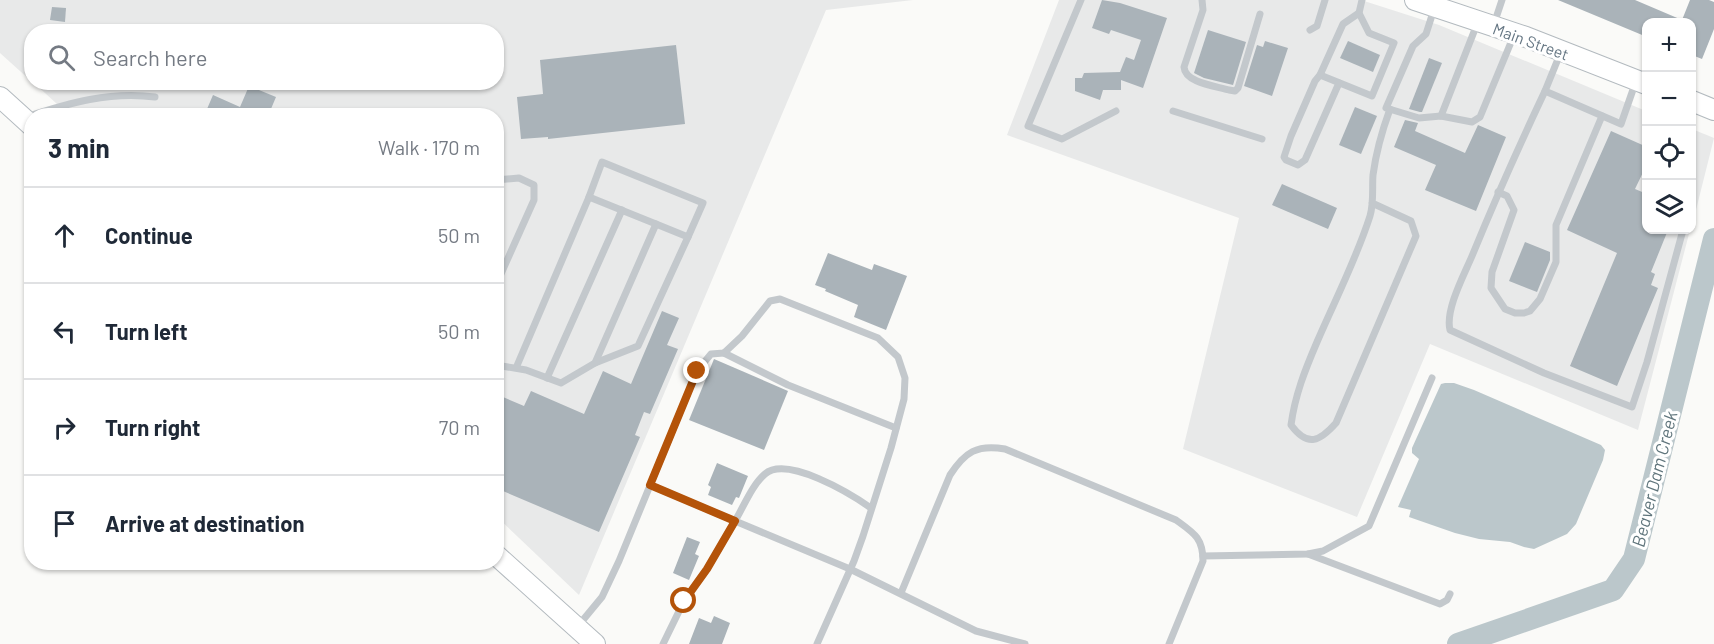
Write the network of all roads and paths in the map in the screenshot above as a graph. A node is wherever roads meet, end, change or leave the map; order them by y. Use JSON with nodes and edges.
{"nodes":[{"id":1,"x":1081,"y":0,"type":"edge"},
{"id":2,"x":1202,"y":0,"type":"edge"},
{"id":3,"x":1325,"y":0,"type":"edge"},
{"id":4,"x":1362,"y":0,"type":"edge"},
{"id":5,"x":1415,"y":0,"type":"edge"},
{"id":6,"x":1502,"y":0,"type":"edge"},
{"id":7,"x":1435,"y":7,"type":"junction"},
{"id":8,"x":1359,"y":13,"type":"junction"},
{"id":9,"x":1260,"y":14,"type":"dead end"},
{"id":10,"x":1485,"y":24,"type":"junction"},
{"id":11,"x":1310,"y":30,"type":"dead end"},
{"id":12,"x":1515,"y":34,"type":"junction"},
{"id":13,"x":1561,"y":51,"type":"junction"},
{"id":14,"x":1320,"y":75,"type":"junction"},
{"id":15,"x":1642,"y":82,"type":"edge"},
{"id":16,"x":1339,"y":83,"type":"junction"},
{"id":17,"x":1545,"y":92,"type":"junction"},
{"id":18,"x":0,"y":97,"type":"edge"},
{"id":19,"x":155,"y":98,"type":"dead end"},
{"id":20,"x":57,"y":108,"type":"edge"},
{"id":21,"x":1390,"y":109,"type":"junction"},
{"id":22,"x":1116,"y":111,"type":"dead end"},
{"id":23,"x":1173,"y":111,"type":"dead end"},
{"id":24,"x":1441,"y":116,"type":"junction"},
{"id":25,"x":1602,"y":116,"type":"junction"},
{"id":26,"x":24,"y":119,"type":"edge"},
{"id":27,"x":1262,"y":140,"type":"dead end"},
{"id":28,"x":504,"y":179,"type":"edge"},
{"id":29,"x":1498,"y":192,"type":"junction"},
{"id":30,"x":589,"y":197,"type":"junction"},
{"id":31,"x":1372,"y":203,"type":"junction"},
{"id":32,"x":622,"y":210,"type":"junction"},
{"id":33,"x":656,"y":224,"type":"junction"},
{"id":34,"x":1682,"y":234,"type":"edge"},
{"id":35,"x":688,"y":237,"type":"junction"},
{"id":36,"x":504,"y":267,"type":"edge"},
{"id":37,"x":724,"y":353,"type":"junction"},
{"id":38,"x":596,"y":363,"type":"junction"},
{"id":39,"x":504,"y":366,"type":"edge"},
{"id":40,"x":516,"y":368,"type":"junction"},
{"id":41,"x":547,"y":378,"type":"junction"},
{"id":42,"x":1432,"y":378,"type":"dead end"},
{"id":43,"x":896,"y":428,"type":"junction"},
{"id":44,"x":650,"y":485,"type":"junction"},
{"id":45,"x":872,"y":508,"type":"junction"},
{"id":46,"x":735,"y":521,"type":"junction"},
{"id":47,"x":1308,"y":554,"type":"junction"},
{"id":48,"x":1203,"y":556,"type":"junction"},
{"id":49,"x":504,"y":562,"type":"edge"},
{"id":50,"x":850,"y":569,"type":"junction"},
{"id":51,"x":901,"y":593,"type":"junction"},
{"id":52,"x":1450,"y":594,"type":"dead end"},
{"id":53,"x":576,"y":628,"type":"junction"},
{"id":54,"x":595,"y":644,"type":"edge"},
{"id":55,"x":663,"y":644,"type":"edge"},
{"id":56,"x":817,"y":644,"type":"edge"},
{"id":57,"x":1025,"y":644,"type":"edge"},
{"id":58,"x":1168,"y":644,"type":"edge"}],
"edges":[{"from":1,"to":22,"type":"lane"},
{"from":2,"to":9,"type":"lane"},
{"from":3,"to":11,"type":"lane"},
{"from":4,"to":8,"type":"lane"},
{"from":5,"to":7,"type":"main road","name":"Main Street"},
{"from":6,"to":10,"type":"lane"},
{"from":7,"to":10,"type":"main road","name":"Main Street"},
{"from":7,"to":21,"type":"lane"},
{"from":8,"to":14,"type":"lane"},
{"from":8,"to":16,"type":"lane"},
{"from":10,"to":12,"type":"main road","name":"Main Street"},
{"from":10,"to":24,"type":"lane"},
{"from":12,"to":13,"type":"main road","name":"Main Street"},
{"from":12,"to":24,"type":"lane"},
{"from":13,"to":15,"type":"main road","name":"Main Street"},
{"from":13,"to":17,"type":"lane"},
{"from":14,"to":16,"type":"lane"},
{"from":14,"to":16,"type":"lane"},
{"from":15,"to":25,"type":"lane"},
{"from":17,"to":25,"type":"lane"},
{"from":17,"to":29,"type":"lane"},
{"from":18,"to":26,"type":"main road"},
{"from":19,"to":20,"type":"lane"},
{"from":21,"to":24,"type":"lane"},
{"from":21,"to":31,"type":"lane"},
{"from":23,"to":27,"type":"lane"},
{"from":25,"to":29,"type":"lane"},
{"from":28,"to":36,"type":"lane"},
{"from":29,"to":34,"type":"lane"},
{"from":30,"to":32,"type":"lane"},
{"from":30,"to":35,"type":"lane"},
{"from":30,"to":40,"type":"lane"},
{"from":31,"to":31,"type":"lane"},
{"from":32,"to":33,"type":"lane"},
{"from":32,"to":41,"type":"lane"},
{"from":33,"to":35,"type":"lane"},
{"from":33,"to":38,"type":"lane"},
{"from":35,"to":38,"type":"lane"},
{"from":37,"to":43,"type":"lane"},
{"from":37,"to":43,"type":"lane"},
{"from":37,"to":44,"type":"lane"},
{"from":38,"to":41,"type":"lane"},
{"from":39,"to":40,"type":"lane"},
{"from":40,"to":41,"type":"lane"},
{"from":42,"to":47,"type":"lane"},
{"from":43,"to":45,"type":"lane"},
{"from":44,"to":46,"type":"lane"},
{"from":44,"to":53,"type":"lane"},
{"from":45,"to":46,"type":"lane"},
{"from":45,"to":50,"type":"lane"},
{"from":46,"to":50,"type":"lane"},
{"from":46,"to":55,"type":"lane"},
{"from":47,"to":48,"type":"lane"},
{"from":47,"to":52,"type":"lane"},
{"from":48,"to":51,"type":"lane"},
{"from":48,"to":58,"type":"lane"},
{"from":49,"to":53,"type":"main road"},
{"from":50,"to":51,"type":"lane"},
{"from":50,"to":56,"type":"lane"},
{"from":51,"to":57,"type":"lane"},
{"from":53,"to":54,"type":"main road"}]}
